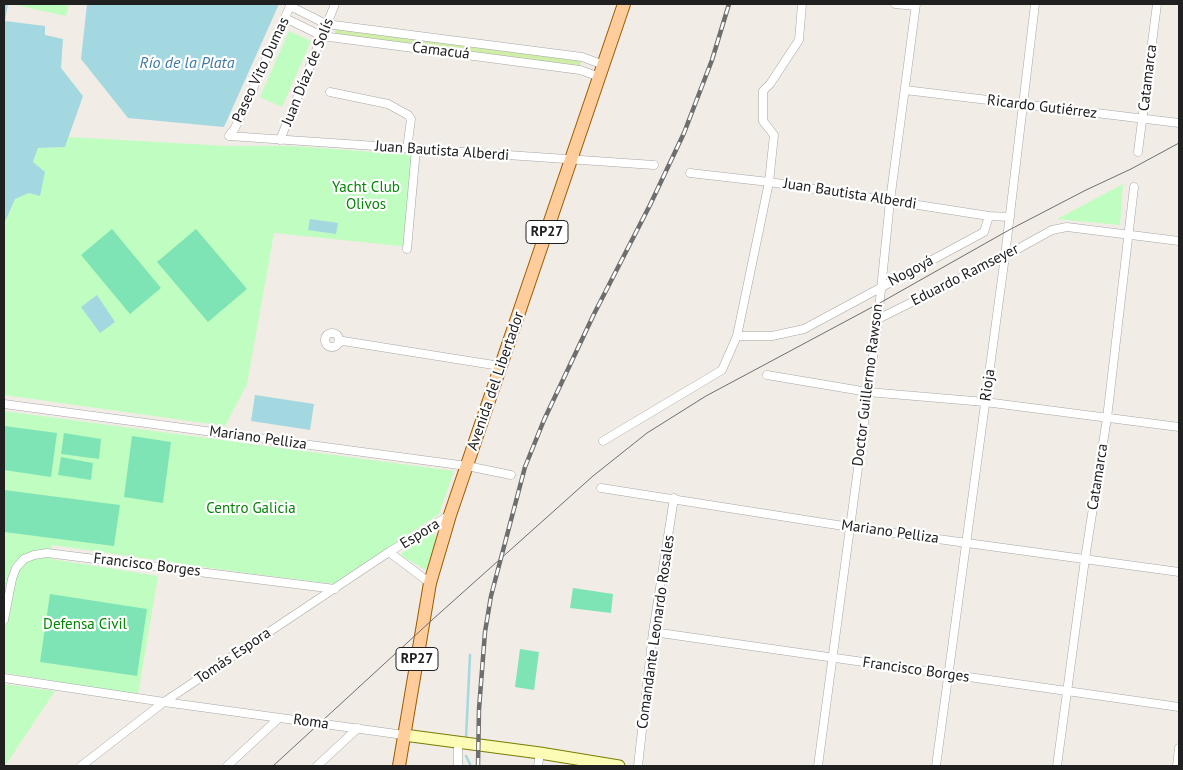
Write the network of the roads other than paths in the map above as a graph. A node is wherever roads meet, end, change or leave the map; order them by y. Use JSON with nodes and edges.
{"nodes":[{"id":1,"x":336,"y":4,"type":"edge"},
{"id":2,"x":624,"y":4,"type":"edge"},
{"id":3,"x":802,"y":4,"type":"edge"},
{"id":4,"x":895,"y":4,"type":"edge"},
{"id":5,"x":1035,"y":4,"type":"edge"},
{"id":6,"x":1157,"y":4,"type":"edge"},
{"id":7,"x":291,"y":5,"type":"edge"},
{"id":8,"x":915,"y":5,"type":"edge"},
{"id":9,"x":285,"y":18,"type":"junction"},
{"id":10,"x":326,"y":24,"type":"junction"},
{"id":11,"x":404,"y":34,"type":"junction"},
{"id":12,"x":322,"y":36,"type":"junction"},
{"id":13,"x":402,"y":46,"type":"junction"},
{"id":14,"x":528,"y":50,"type":"junction"},
{"id":15,"x":526,"y":62,"type":"junction"},
{"id":16,"x":602,"y":71,"type":"junction"},
{"id":17,"x":905,"y":90,"type":"junction"},
{"id":18,"x":330,"y":92,"type":"dead end"},
{"id":19,"x":1023,"y":104,"type":"junction"},
{"id":20,"x":1142,"y":119,"type":"junction"},
{"id":21,"x":1179,"y":123,"type":"edge"},
{"id":22,"x":229,"y":136,"type":"joint"},
{"id":23,"x":280,"y":140,"type":"junction"},
{"id":24,"x":407,"y":149,"type":"junction"},
{"id":25,"x":416,"y":150,"type":"junction"},
{"id":26,"x":1138,"y":152,"type":"dead end"},
{"id":27,"x":572,"y":160,"type":"junction"},
{"id":28,"x":654,"y":165,"type":"dead end"},
{"id":29,"x":690,"y":173,"type":"dead end"},
{"id":30,"x":770,"y":182,"type":"junction"},
{"id":31,"x":1134,"y":187,"type":"dead end"},
{"id":32,"x":890,"y":200,"type":"junction"},
{"id":33,"x":989,"y":216,"type":"junction"},
{"id":34,"x":1010,"y":217,"type":"junction"},
{"id":35,"x":1130,"y":234,"type":"junction"},
{"id":36,"x":1179,"y":241,"type":"edge"},
{"id":37,"x":407,"y":249,"type":"dead end"},
{"id":38,"x":1006,"y":256,"type":"junction"},
{"id":39,"x":880,"y":287,"type":"junction"},
{"id":40,"x":878,"y":319,"type":"junction"},
{"id":41,"x":736,"y":336,"type":"junction"},
{"id":42,"x":339,"y":341,"type":"dead end"},
{"id":43,"x":500,"y":366,"type":"junction"},
{"id":44,"x":767,"y":376,"type":"dead end"},
{"id":45,"x":868,"y":392,"type":"junction"},
{"id":46,"x":986,"y":402,"type":"junction"},
{"id":47,"x":4,"y":404,"type":"edge"},
{"id":48,"x":1107,"y":418,"type":"junction"},
{"id":49,"x":1179,"y":427,"type":"edge"},
{"id":50,"x":603,"y":441,"type":"dead end"},
{"id":51,"x":467,"y":466,"type":"junction"},
{"id":52,"x":511,"y":475,"type":"dead end"},
{"id":53,"x":602,"y":488,"type":"dead end"},
{"id":54,"x":674,"y":498,"type":"junction"},
{"id":55,"x":450,"y":515,"type":"junction"},
{"id":56,"x":850,"y":526,"type":"junction"},
{"id":57,"x":966,"y":542,"type":"junction"},
{"id":58,"x":389,"y":552,"type":"junction"},
{"id":59,"x":1085,"y":559,"type":"junction"},
{"id":60,"x":1179,"y":572,"type":"edge"},
{"id":61,"x":430,"y":583,"type":"junction"},
{"id":62,"x":335,"y":589,"type":"junction"},
{"id":63,"x":4,"y":620,"type":"edge"},
{"id":64,"x":653,"y":632,"type":"junction"},
{"id":65,"x":832,"y":658,"type":"junction"},
{"id":66,"x":949,"y":674,"type":"junction"},
{"id":67,"x":4,"y":678,"type":"edge"},
{"id":68,"x":1067,"y":691,"type":"junction"},
{"id":69,"x":164,"y":702,"type":"junction"},
{"id":70,"x":1179,"y":706,"type":"edge"},
{"id":71,"x":279,"y":718,"type":"junction"},
{"id":72,"x":358,"y":728,"type":"junction"},
{"id":73,"x":404,"y":735,"type":"junction"},
{"id":74,"x":458,"y":742,"type":"junction"},
{"id":75,"x":1179,"y":748,"type":"edge"},
{"id":76,"x":540,"y":753,"type":"junction"},
{"id":77,"x":81,"y":766,"type":"edge"},
{"id":78,"x":228,"y":766,"type":"edge"},
{"id":79,"x":318,"y":766,"type":"edge"},
{"id":80,"x":399,"y":766,"type":"edge"},
{"id":81,"x":458,"y":766,"type":"edge"},
{"id":82,"x":538,"y":766,"type":"edge"},
{"id":83,"x":619,"y":766,"type":"edge"},
{"id":84,"x":638,"y":766,"type":"edge"},
{"id":85,"x":818,"y":766,"type":"edge"},
{"id":86,"x":936,"y":766,"type":"edge"},
{"id":87,"x":1057,"y":766,"type":"edge"},
{"id":88,"x":1177,"y":766,"type":"edge"}],
"edges":[{"from":1,"to":10,"type":"street","name":"Juan Díaz de Solís"},
{"from":2,"to":16,"type":"main road","name":"Avenida del Libertador","number":"RP27"},
{"from":3,"to":30,"type":"street"},
{"from":4,"to":8,"type":"street"},
{"from":5,"to":19,"type":"street","name":"Rioja"},
{"from":6,"to":20,"type":"street","name":"Catamarca"},
{"from":7,"to":9,"type":"street","name":"Paseo Vito Dumas"},
{"from":7,"to":10,"type":"street","name":"Camacuá"},
{"from":8,"to":17,"type":"street","name":"Doctor Guillermo Rawson"},
{"from":9,"to":12,"type":"street","name":"Camacuá"},
{"from":9,"to":22,"type":"street","name":"Paseo Vito Dumas"},
{"from":10,"to":11,"type":"street","name":"Camacuá"},
{"from":10,"to":12,"type":"street","name":"Juan Díaz de Solís"},
{"from":11,"to":13,"type":"street"},
{"from":11,"to":14,"type":"street","name":"Camacuá"},
{"from":12,"to":13,"type":"street","name":"Camacuá"},
{"from":12,"to":23,"type":"street","name":"Juan Díaz de Solís"},
{"from":13,"to":15,"type":"street","name":"Camacuá"},
{"from":14,"to":15,"type":"street"},
{"from":14,"to":16,"type":"street","name":"Camacuá"},
{"from":15,"to":16,"type":"street","name":"Camacuá"},
{"from":16,"to":27,"type":"main road","name":"Avenida del Libertador","number":"RP27"},
{"from":17,"to":19,"type":"street","name":"Ricardo Gutiérrez"},
{"from":17,"to":32,"type":"street","name":"Doctor Guillermo Rawson"},
{"from":18,"to":24,"type":"street"},
{"from":19,"to":20,"type":"street","name":"Ricardo Gutiérrez"},
{"from":19,"to":34,"type":"street","name":"Rioja"},
{"from":20,"to":21,"type":"street","name":"Ricardo Gutiérrez"},
{"from":20,"to":26,"type":"street","name":"Catamarca"},
{"from":22,"to":23,"type":"street","name":"Juan Bautista Alberdi"},
{"from":23,"to":24,"type":"street","name":"Juan Bautista Alberdi"},
{"from":24,"to":25,"type":"street","name":"Juan Bautista Alberdi"},
{"from":25,"to":27,"type":"street","name":"Juan Bautista Alberdi"},
{"from":25,"to":37,"type":"street"},
{"from":27,"to":28,"type":"street","name":"Juan Bautista Alberdi"},
{"from":27,"to":43,"type":"main road","name":"Avenida del Libertador","number":"RP27"},
{"from":29,"to":30,"type":"street","name":"Juan Bautista Alberdi"},
{"from":30,"to":32,"type":"street","name":"Juan Bautista Alberdi"},
{"from":30,"to":41,"type":"street"},
{"from":31,"to":35,"type":"street","name":"Catamarca"},
{"from":32,"to":33,"type":"street","name":"Juan Bautista Alberdi"},
{"from":32,"to":39,"type":"street","name":"Doctor Guillermo Rawson"},
{"from":33,"to":34,"type":"street","name":"Juan Bautista Alberdi"},
{"from":33,"to":39,"type":"street","name":"Nogoyá"},
{"from":34,"to":38,"type":"street","name":"Rioja"},
{"from":35,"to":36,"type":"street"},
{"from":35,"to":38,"type":"street","name":"Eduardo Ramseyer"},
{"from":35,"to":48,"type":"street","name":"Catamarca"},
{"from":38,"to":40,"type":"street","name":"Eduardo Ramseyer"},
{"from":38,"to":46,"type":"street","name":"Rioja"},
{"from":39,"to":40,"type":"street","name":"Doctor Guillermo Rawson"},
{"from":39,"to":41,"type":"street","name":"Nogoyá"},
{"from":40,"to":45,"type":"street","name":"Doctor Guillermo Rawson"},
{"from":41,"to":50,"type":"street"},
{"from":42,"to":43,"type":"street"},
{"from":43,"to":51,"type":"main road","name":"Avenida del Libertador","number":"RP27"},
{"from":44,"to":45,"type":"street"},
{"from":45,"to":46,"type":"street"},
{"from":45,"to":56,"type":"street","name":"Doctor Guillermo Rawson"},
{"from":46,"to":48,"type":"street"},
{"from":46,"to":57,"type":"street","name":"Rioja"},
{"from":47,"to":51,"type":"street","name":"Mariano Pelliza"},
{"from":48,"to":49,"type":"street"},
{"from":48,"to":59,"type":"street","name":"Catamarca"},
{"from":51,"to":52,"type":"street","name":"Mariano Pelliza"},
{"from":51,"to":55,"type":"main road","name":"Avenida del Libertador","number":"RP27"},
{"from":53,"to":54,"type":"street","name":"Mariano Pelliza"},
{"from":54,"to":56,"type":"street","name":"Mariano Pelliza"},
{"from":54,"to":64,"type":"street","name":"Comandante Leonardo Rosales"},
{"from":55,"to":58,"type":"street","name":"Espora"},
{"from":55,"to":61,"type":"main road","name":"Avenida del Libertador","number":"RP27"},
{"from":56,"to":57,"type":"street","name":"Mariano Pelliza"},
{"from":56,"to":65,"type":"street","name":"Doctor Guillermo Rawson"},
{"from":57,"to":59,"type":"street","name":"Mariano Pelliza"},
{"from":57,"to":66,"type":"street","name":"Rioja"},
{"from":58,"to":61,"type":"street"},
{"from":58,"to":62,"type":"street","name":"Tomás Espora"},
{"from":59,"to":60,"type":"street","name":"Mariano Pelliza"},
{"from":59,"to":68,"type":"street","name":"Catamarca"},
{"from":61,"to":73,"type":"main road","name":"Avenida del Libertador","number":"RP27"},
{"from":62,"to":63,"type":"street","name":"Francisco Borges"},
{"from":62,"to":69,"type":"street","name":"Tomás Espora"},
{"from":64,"to":65,"type":"street","name":"Francisco Borges"},
{"from":64,"to":84,"type":"street","name":"Comandante Leonardo Rosales"},
{"from":65,"to":66,"type":"street","name":"Francisco Borges"},
{"from":65,"to":85,"type":"street","name":"Doctor Guillermo Rawson"},
{"from":66,"to":68,"type":"street","name":"Francisco Borges"},
{"from":66,"to":86,"type":"street","name":"Rioja"},
{"from":67,"to":69,"type":"street","name":"Roma"},
{"from":68,"to":70,"type":"street","name":"Francisco Borges"},
{"from":68,"to":87,"type":"street","name":"Catamarca"},
{"from":69,"to":71,"type":"street","name":"Roma"},
{"from":69,"to":77,"type":"street","name":"Tomás Espora"},
{"from":71,"to":72,"type":"street","name":"Roma"},
{"from":71,"to":78,"type":"street"},
{"from":72,"to":73,"type":"street","name":"Roma"},
{"from":72,"to":79,"type":"street"},
{"from":73,"to":74,"type":"street","name":"Roma"},
{"from":73,"to":80,"type":"main road","name":"Avenida del Libertador","number":"RP27"},
{"from":74,"to":76,"type":"street","name":"Roma"},
{"from":74,"to":81,"type":"street"},
{"from":75,"to":88,"type":"street"},
{"from":76,"to":82,"type":"street"},
{"from":76,"to":83,"type":"street","name":"Roma"}]}
